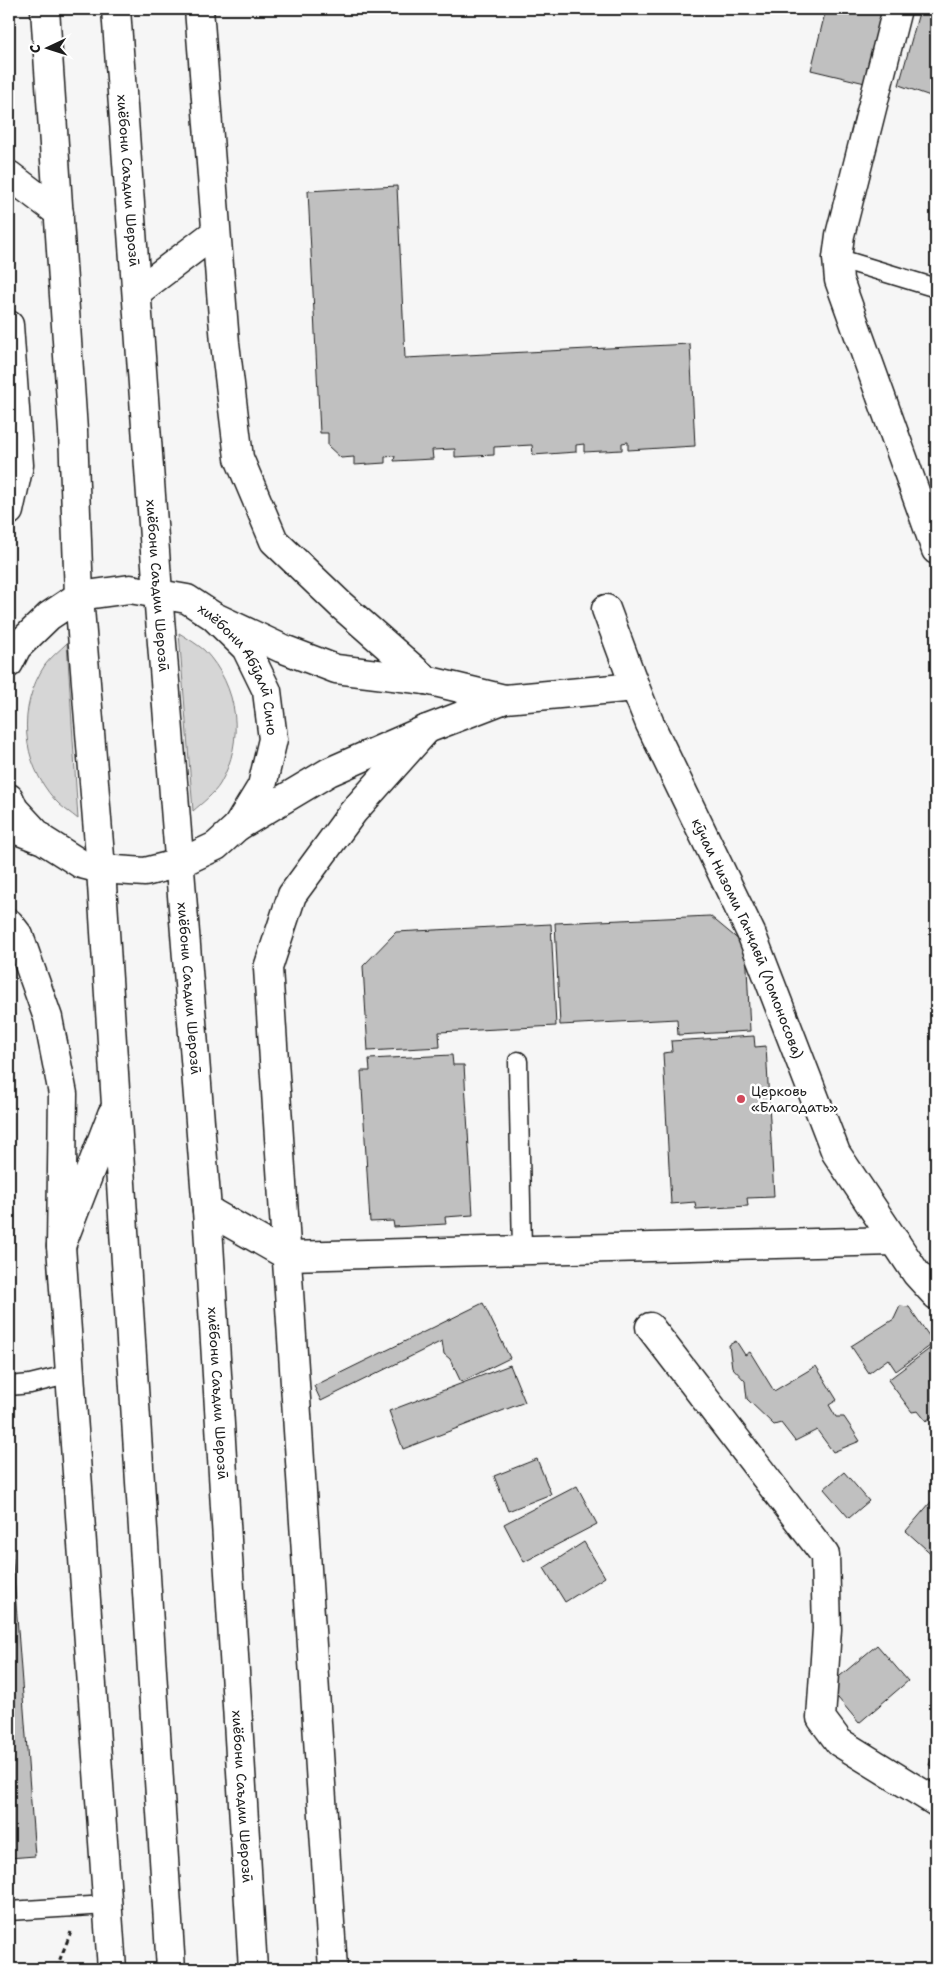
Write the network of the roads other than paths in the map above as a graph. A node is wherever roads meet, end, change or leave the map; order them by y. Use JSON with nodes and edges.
{"nodes":[{"id":1,"x":45,"y":9,"type":"edge"},
{"id":2,"x":116,"y":9,"type":"edge"},
{"id":3,"x":199,"y":9,"type":"edge"},
{"id":4,"x":897,"y":9,"type":"edge"},
{"id":5,"x":9,"y":174,"type":"edge"},
{"id":6,"x":60,"y":212,"type":"junction"},
{"id":7,"x":215,"y":232,"type":"junction"},
{"id":8,"x":837,"y":258,"type":"junction"},
{"id":9,"x":936,"y":288,"type":"edge"},
{"id":10,"x":137,"y":292,"type":"junction"},
{"id":11,"x":9,"y":325,"type":"edge"},
{"id":12,"x":9,"y":511,"type":"edge"},
{"id":13,"x":936,"y":550,"type":"edge"},
{"id":14,"x":158,"y":593,"type":"junction"},
{"id":15,"x":79,"y":596,"type":"junction"},
{"id":16,"x":606,"y":609,"type":"dead end"},
{"id":17,"x":213,"y":616,"type":"junction"},
{"id":18,"x":9,"y":663,"type":"edge"},
{"id":19,"x":426,"y":680,"type":"junction"},
{"id":20,"x":635,"y":687,"type":"junction"},
{"id":21,"x":505,"y":699,"type":"junction"},
{"id":22,"x":427,"y":729,"type":"junction"},
{"id":23,"x":9,"y":798,"type":"edge"},
{"id":24,"x":9,"y":827,"type":"edge"},
{"id":25,"x":237,"y":827,"type":"junction"},
{"id":26,"x":43,"y":840,"type":"junction"},
{"id":27,"x":180,"y":863,"type":"junction"},
{"id":28,"x":101,"y":869,"type":"junction"},
{"id":29,"x":9,"y":923,"type":"edge"},
{"id":30,"x":518,"y":1061,"type":"dead end"},
{"id":31,"x":115,"y":1105,"type":"junction"},
{"id":32,"x":207,"y":1210,"type":"junction"},
{"id":33,"x":895,"y":1241,"type":"junction"},
{"id":34,"x":61,"y":1246,"type":"junction"},
{"id":35,"x":522,"y":1250,"type":"junction"},
{"id":36,"x":288,"y":1256,"type":"junction"},
{"id":37,"x":936,"y":1295,"type":"edge"},
{"id":38,"x":650,"y":1327,"type":"dead end"},
{"id":39,"x":71,"y":1374,"type":"junction"},
{"id":40,"x":9,"y":1386,"type":"edge"},
{"id":41,"x":936,"y":1802,"type":"edge"},
{"id":42,"x":107,"y":1905,"type":"junction"},
{"id":43,"x":9,"y":1911,"type":"edge"},
{"id":44,"x":112,"y":1969,"type":"edge"},
{"id":45,"x":171,"y":1969,"type":"edge"},
{"id":46,"x":253,"y":1969,"type":"edge"},
{"id":47,"x":333,"y":1969,"type":"edge"}],
"edges":[{"from":1,"to":6,"type":"street"},
{"from":2,"to":10,"type":"street","name":"хиёбони Саъдии Шерозӣ"},
{"from":3,"to":7,"type":"street"},
{"from":4,"to":8,"type":"street"},
{"from":5,"to":6,"type":"street"},
{"from":6,"to":15,"type":"street"},
{"from":7,"to":10,"type":"street"},
{"from":7,"to":19,"type":"street"},
{"from":8,"to":9,"type":"lane"},
{"from":8,"to":13,"type":"street"},
{"from":10,"to":14,"type":"street","name":"хиёбони Саъдии Шерозӣ"},
{"from":11,"to":12,"type":"street"},
{"from":14,"to":15,"type":"street","name":"хиёбони Абӯалӣ Сино"},
{"from":14,"to":17,"type":"street","name":"хиёбони Абӯалӣ Сино"},
{"from":14,"to":27,"type":"street","name":"хиёбони Саъдии Шерозӣ"},
{"from":15,"to":18,"type":"street","name":"хиёбони Абӯалӣ Сино"},
{"from":15,"to":28,"type":"street"},
{"from":16,"to":20,"type":"street","name":"кӯчаи Низоми Ганҷавӣ (Ломоносова)"},
{"from":17,"to":19,"type":"street"},
{"from":17,"to":25,"type":"street","name":"хиёбони Абӯалӣ Сино"},
{"from":19,"to":21,"type":"street"},
{"from":20,"to":21,"type":"street"},
{"from":20,"to":33,"type":"street","name":"кӯчаи Низоми Ганҷавӣ (Ломоносова)"},
{"from":21,"to":22,"type":"street"},
{"from":22,"to":25,"type":"street"},
{"from":22,"to":36,"type":"street"},
{"from":23,"to":26,"type":"street","name":"хиёбони Абӯалӣ Сино"},
{"from":24,"to":26,"type":"street","name":"хиёбони Абӯалӣ Сино"},
{"from":25,"to":27,"type":"street","name":"хиёбони Абӯалӣ Сино"},
{"from":26,"to":28,"type":"street","name":"хиёбони Абӯалӣ Сино"},
{"from":27,"to":28,"type":"street","name":"хиёбони Абӯалӣ Сино"},
{"from":27,"to":32,"type":"street","name":"хиёбони Саъдии Шерозӣ"},
{"from":28,"to":31,"type":"street"},
{"from":29,"to":34,"type":"street"},
{"from":30,"to":35,"type":"lane"},
{"from":31,"to":34,"type":"street"},
{"from":31,"to":45,"type":"street"},
{"from":32,"to":36,"type":"street"},
{"from":32,"to":46,"type":"street","name":"хиёбони Саъдии Шерозӣ"},
{"from":33,"to":35,"type":"street"},
{"from":33,"to":37,"type":"street","name":"кӯчаи Низоми Ганҷавӣ (Ломоносова)"},
{"from":34,"to":39,"type":"street"},
{"from":35,"to":36,"type":"street"},
{"from":36,"to":47,"type":"street"},
{"from":38,"to":41,"type":"street"},
{"from":39,"to":40,"type":"lane"},
{"from":39,"to":42,"type":"street"},
{"from":42,"to":43,"type":"lane"},
{"from":42,"to":44,"type":"street"}]}
